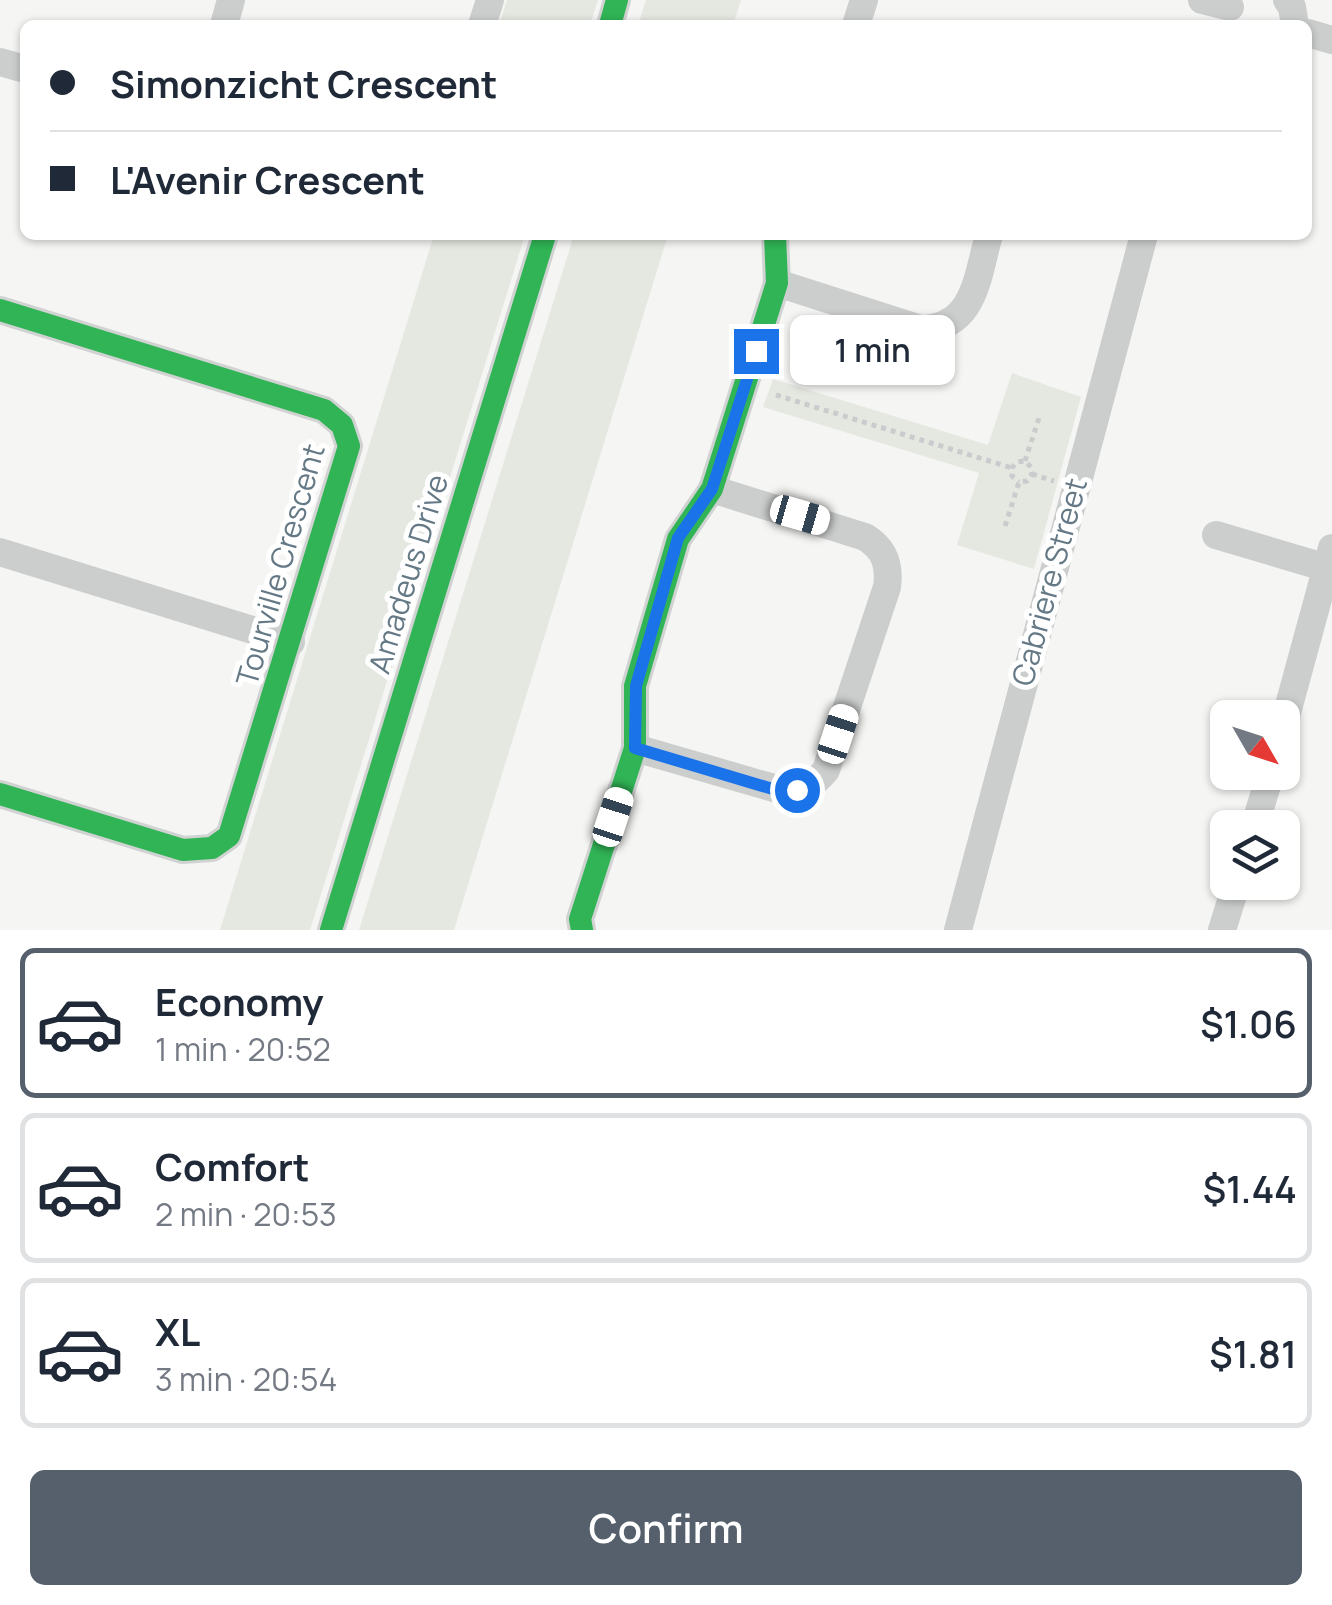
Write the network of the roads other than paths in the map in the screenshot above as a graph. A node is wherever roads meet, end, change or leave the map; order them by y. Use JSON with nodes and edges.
{"nodes":[{"id":1,"x":1202,"y":0,"type":"edge"},
{"id":2,"x":1231,"y":11,"type":"edge"},
{"id":3,"x":543,"y":240,"type":"edge"},
{"id":4,"x":775,"y":240,"type":"edge"},
{"id":5,"x":987,"y":240,"type":"edge"},
{"id":6,"x":1143,"y":240,"type":"edge"},
{"id":7,"x":777,"y":283,"type":"junction"},
{"id":8,"x":0,"y":310,"type":"edge"},
{"id":9,"x":712,"y":489,"type":"junction"},
{"id":10,"x":1216,"y":535,"type":"dead end"},
{"id":11,"x":0,"y":552,"type":"edge"},
{"id":12,"x":1329,"y":558,"type":"edge"},
{"id":13,"x":291,"y":642,"type":"junction"},
{"id":14,"x":1290,"y":700,"type":"edge"},
{"id":15,"x":635,"y":748,"type":"junction"},
{"id":16,"x":0,"y":794,"type":"edge"},
{"id":17,"x":1231,"y":900,"type":"edge"},
{"id":18,"x":331,"y":930,"type":"edge"},
{"id":19,"x":582,"y":930,"type":"edge"},
{"id":20,"x":958,"y":930,"type":"edge"},
{"id":21,"x":1222,"y":930,"type":"edge"}],
"edges":[{"from":1,"to":2,"type":"street"},
{"from":3,"to":18,"type":"street","name":"Amadeus Drive"},
{"from":4,"to":7,"type":"street"},
{"from":5,"to":7,"type":"street"},
{"from":6,"to":20,"type":"street","name":"Cabriere Street"},
{"from":7,"to":9,"type":"street"},
{"from":8,"to":13,"type":"street","name":"Tourville Crescent"},
{"from":9,"to":15,"type":"street"},
{"from":9,"to":15,"type":"street"},
{"from":10,"to":12,"type":"street"},
{"from":11,"to":13,"type":"street"},
{"from":12,"to":14,"type":"street"},
{"from":13,"to":16,"type":"street","name":"Tourville Crescent"},
{"from":15,"to":19,"type":"street"},
{"from":17,"to":21,"type":"street"}]}
